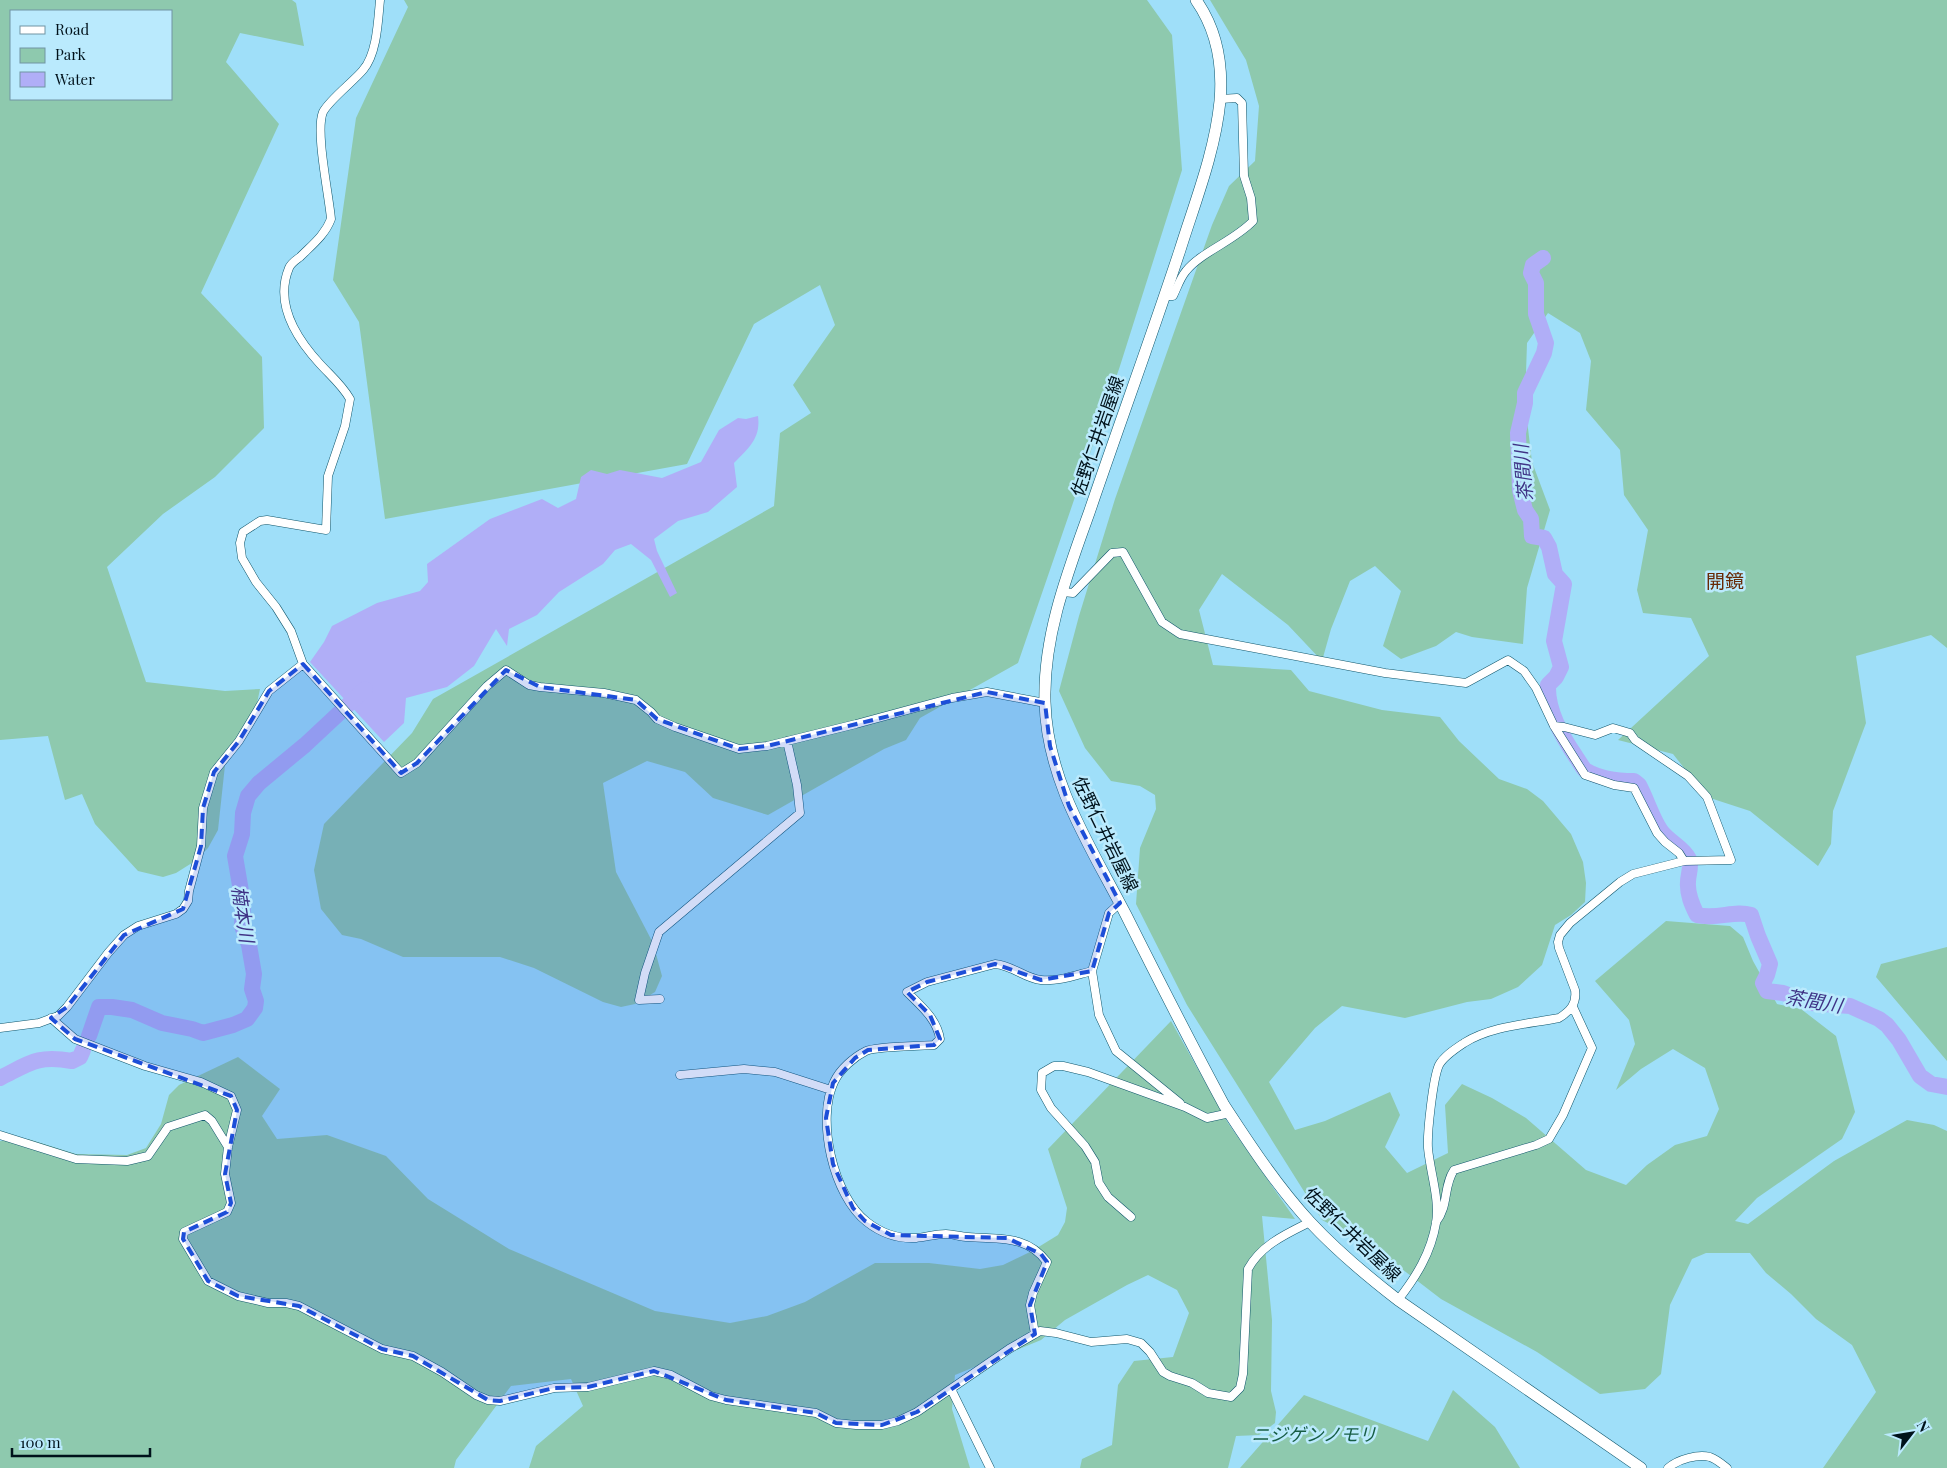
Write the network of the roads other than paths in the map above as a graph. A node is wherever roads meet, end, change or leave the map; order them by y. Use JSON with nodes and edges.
{"nodes":[{"id":1,"x":380,"y":0,"type":"edge"},
{"id":2,"x":1196,"y":0,"type":"edge"},
{"id":3,"x":1220,"y":98,"type":"junction"},
{"id":4,"x":1164,"y":296,"type":"junction"},
{"id":5,"x":1063,"y":592,"type":"junction"},
{"id":6,"x":303,"y":664,"type":"junction"},
{"id":7,"x":1045,"y":703,"type":"junction"},
{"id":8,"x":1554,"y":726,"type":"junction"},
{"id":9,"x":787,"y":741,"type":"junction"},
{"id":10,"x":1688,"y":861,"type":"junction"},
{"id":11,"x":1120,"y":903,"type":"junction"},
{"id":12,"x":1092,"y":971,"type":"junction"},
{"id":13,"x":660,"y":1000,"type":"dead end"},
{"id":14,"x":1573,"y":1007,"type":"junction"},
{"id":15,"x":51,"y":1018,"type":"junction"},
{"id":16,"x":0,"y":1028,"type":"edge"},
{"id":17,"x":680,"y":1075,"type":"dead end"},
{"id":18,"x":831,"y":1090,"type":"junction"},
{"id":19,"x":1185,"y":1107,"type":"junction"},
{"id":20,"x":1230,"y":1113,"type":"junction"},
{"id":21,"x":0,"y":1135,"type":"edge"},
{"id":22,"x":228,"y":1147,"type":"junction"},
{"id":23,"x":1131,"y":1217,"type":"dead end"},
{"id":24,"x":1310,"y":1222,"type":"junction"},
{"id":25,"x":1436,"y":1222,"type":"junction"},
{"id":26,"x":1398,"y":1300,"type":"junction"},
{"id":27,"x":1035,"y":1334,"type":"junction"},
{"id":28,"x":951,"y":1389,"type":"junction"},
{"id":29,"x":990,"y":1468,"type":"edge"},
{"id":30,"x":1641,"y":1468,"type":"edge"},
{"id":31,"x":1668,"y":1468,"type":"edge"},
{"id":32,"x":1727,"y":1468,"type":"edge"}],
"edges":[{"from":1,"to":6,"type":"street"},
{"from":2,"to":3,"type":"main road","name":"佐野仁井岩屋線"},
{"from":3,"to":4,"type":"main road","name":"佐野仁井岩屋線"},
{"from":3,"to":4,"type":"street"},
{"from":4,"to":5,"type":"main road","name":"佐野仁井岩屋線"},
{"from":5,"to":7,"type":"main road","name":"佐野仁井岩屋線"},
{"from":5,"to":8,"type":"street"},
{"from":6,"to":9,"type":"street"},
{"from":6,"to":15,"type":"street"},
{"from":7,"to":9,"type":"street"},
{"from":7,"to":11,"type":"main road","name":"佐野仁井岩屋線"},
{"from":8,"to":10,"type":"street"},
{"from":8,"to":10,"type":"street"},
{"from":9,"to":13,"type":"street"},
{"from":10,"to":14,"type":"street"},
{"from":11,"to":12,"type":"street"},
{"from":11,"to":20,"type":"main road","name":"佐野仁井岩屋線"},
{"from":12,"to":18,"type":"street"},
{"from":12,"to":19,"type":"street"},
{"from":14,"to":25,"type":"street"},
{"from":14,"to":25,"type":"street"},
{"from":15,"to":16,"type":"street"},
{"from":15,"to":22,"type":"street"},
{"from":17,"to":18,"type":"street"},
{"from":18,"to":27,"type":"street"},
{"from":19,"to":20,"type":"street"},
{"from":19,"to":23,"type":"street"},
{"from":20,"to":24,"type":"main road","name":"佐野仁井岩屋線"},
{"from":21,"to":22,"type":"street"},
{"from":22,"to":28,"type":"street"},
{"from":24,"to":26,"type":"main road","name":"佐野仁井岩屋線"},
{"from":24,"to":27,"type":"street"},
{"from":25,"to":26,"type":"street"},
{"from":26,"to":30,"type":"main road","name":"佐野仁井岩屋線"},
{"from":27,"to":28,"type":"street"},
{"from":28,"to":29,"type":"street"},
{"from":31,"to":32,"type":"street"}]}
